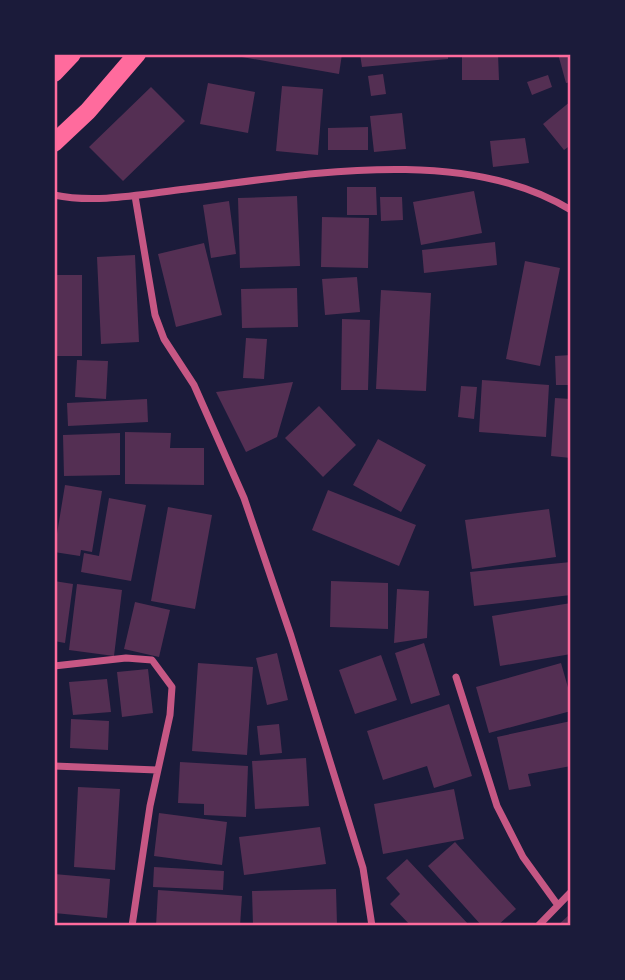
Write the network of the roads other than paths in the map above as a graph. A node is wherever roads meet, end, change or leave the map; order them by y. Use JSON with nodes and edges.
{"nodes":[{"id":1,"x":72,"y":54,"type":"edge"},
{"id":2,"x":137,"y":54,"type":"edge"},
{"id":3,"x":54,"y":73,"type":"edge"},
{"id":4,"x":54,"y":143,"type":"edge"},
{"id":5,"x":54,"y":195,"type":"edge"},
{"id":6,"x":135,"y":195,"type":"junction"},
{"id":7,"x":571,"y":210,"type":"edge"},
{"id":8,"x":54,"y":666,"type":"edge"},
{"id":9,"x":456,"y":677,"type":"dead end"},
{"id":10,"x":54,"y":766,"type":"edge"},
{"id":11,"x":157,"y":769,"type":"junction"},
{"id":12,"x":571,"y":892,"type":"edge"},
{"id":13,"x":557,"y":904,"type":"junction"},
{"id":14,"x":132,"y":926,"type":"edge"},
{"id":15,"x":372,"y":926,"type":"edge"},
{"id":16,"x":538,"y":926,"type":"edge"}],
"edges":[{"from":1,"to":3,"type":"highway"},
{"from":2,"to":4,"type":"highway"},
{"from":5,"to":6,"type":"street"},
{"from":6,"to":7,"type":"street"},
{"from":6,"to":15,"type":"street"},
{"from":8,"to":11,"type":"street"},
{"from":9,"to":13,"type":"street"},
{"from":10,"to":11,"type":"street"},
{"from":11,"to":14,"type":"street"},
{"from":12,"to":13,"type":"street"},
{"from":13,"to":16,"type":"street"}]}
